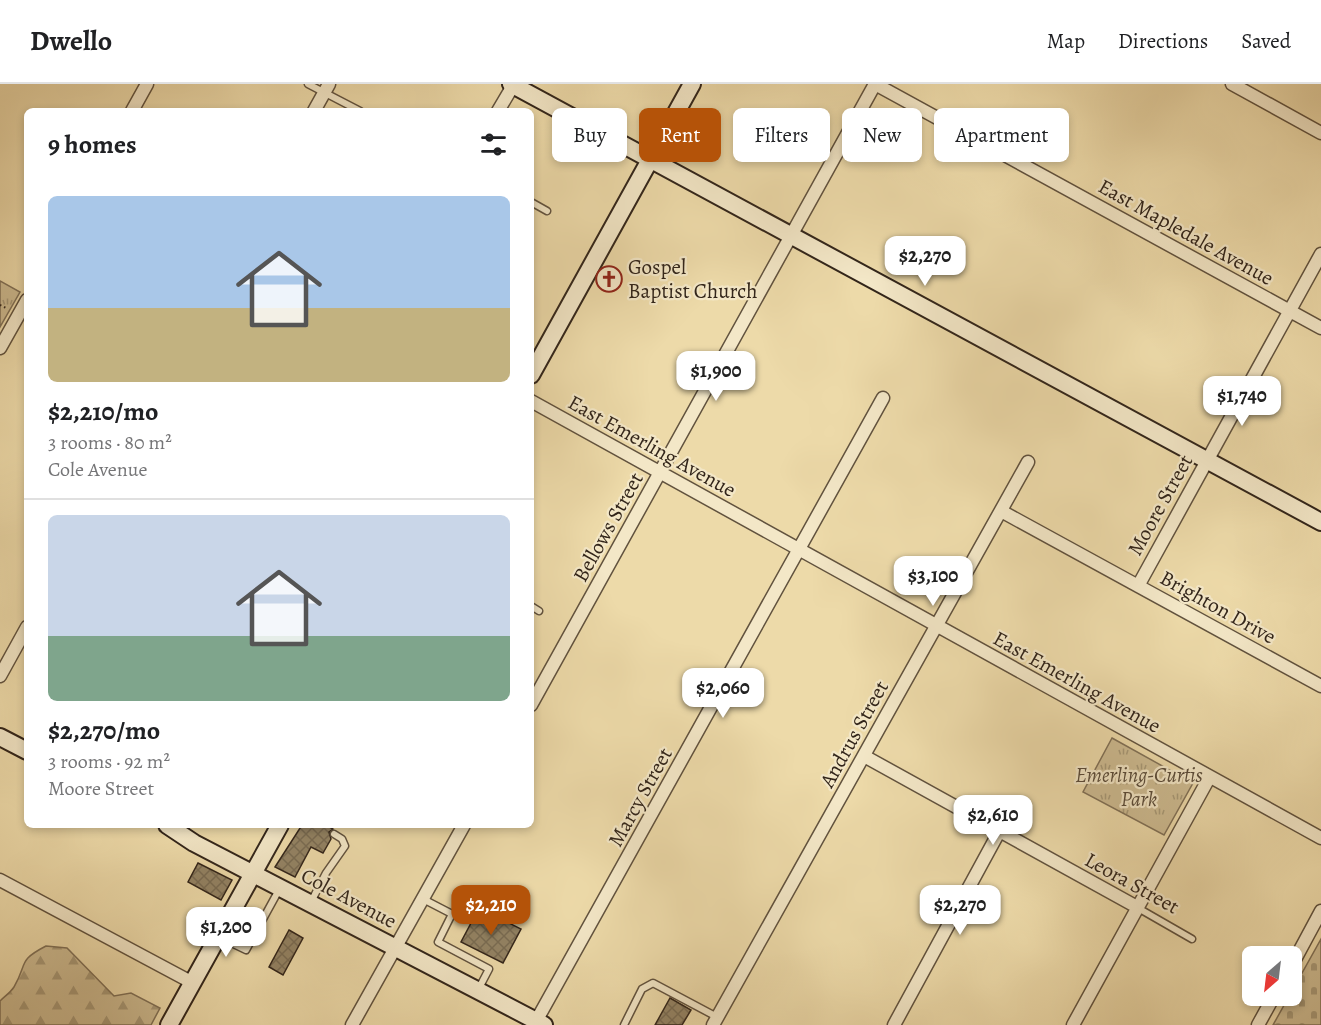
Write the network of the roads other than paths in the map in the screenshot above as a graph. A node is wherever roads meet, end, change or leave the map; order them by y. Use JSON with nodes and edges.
{"nodes":[{"id":1,"x":147,"y":84,"type":"edge"},
{"id":2,"x":308,"y":84,"type":"edge"},
{"id":3,"x":513,"y":84,"type":"edge"},
{"id":4,"x":692,"y":84,"type":"edge"},
{"id":5,"x":875,"y":84,"type":"edge"},
{"id":6,"x":1232,"y":84,"type":"edge"},
{"id":7,"x":326,"y":88,"type":"edge"},
{"id":8,"x":134,"y":108,"type":"edge"},
{"id":9,"x":316,"y":108,"type":"edge"},
{"id":10,"x":356,"y":108,"type":"edge"},
{"id":11,"x":500,"y":108,"type":"edge"},
{"id":12,"x":679,"y":108,"type":"edge"},
{"id":13,"x":1321,"y":133,"type":"edge"},
{"id":14,"x":639,"y":154,"type":"edge"},
{"id":15,"x":649,"y":162,"type":"edge"},
{"id":16,"x":654,"y":162,"type":"edge"},
{"id":17,"x":534,"y":204,"type":"edge"},
{"id":18,"x":546,"y":211,"type":"dead end"},
{"id":19,"x":792,"y":234,"type":"junction"},
{"id":20,"x":1321,"y":254,"type":"edge"},
{"id":21,"x":24,"y":307,"type":"edge"},
{"id":22,"x":1289,"y":310,"type":"junction"},
{"id":23,"x":1321,"y":328,"type":"edge"},
{"id":24,"x":0,"y":348,"type":"edge"},
{"id":25,"x":534,"y":370,"type":"edge"},
{"id":26,"x":883,"y":398,"type":"dead end"},
{"id":27,"x":534,"y":403,"type":"edge"},
{"id":28,"x":1208,"y":460,"type":"junction"},
{"id":29,"x":1028,"y":462,"type":"dead end"},
{"id":30,"x":660,"y":472,"type":"junction"},
{"id":31,"x":1001,"y":511,"type":"junction"},
{"id":32,"x":1321,"y":522,"type":"edge"},
{"id":33,"x":800,"y":551,"type":"junction"},
{"id":34,"x":1138,"y":586,"type":"junction"},
{"id":35,"x":534,"y":608,"type":"edge"},
{"id":36,"x":539,"y":611,"type":"dead end"},
{"id":37,"x":936,"y":627,"type":"junction"},
{"id":38,"x":24,"y":632,"type":"edge"},
{"id":39,"x":0,"y":676,"type":"edge"},
{"id":40,"x":1321,"y":686,"type":"edge"},
{"id":41,"x":534,"y":700,"type":"edge"},
{"id":42,"x":0,"y":737,"type":"edge"},
{"id":43,"x":24,"y":749,"type":"edge"},
{"id":44,"x":864,"y":756,"type":"junction"},
{"id":45,"x":1209,"y":778,"type":"junction"},
{"id":46,"x":172,"y":828,"type":"edge"},
{"id":47,"x":278,"y":828,"type":"edge"},
{"id":48,"x":462,"y":828,"type":"edge"},
{"id":49,"x":999,"y":832,"type":"junction"},
{"id":50,"x":334,"y":834,"type":"dead end"},
{"id":51,"x":1321,"y":838,"type":"edge"},
{"id":52,"x":253,"y":873,"type":"junction"},
{"id":53,"x":0,"y":880,"type":"edge"},
{"id":54,"x":281,"y":887,"type":"junction"},
{"id":55,"x":423,"y":899,"type":"junction"},
{"id":56,"x":311,"y":903,"type":"junction"},
{"id":57,"x":1137,"y":908,"type":"junction"},
{"id":58,"x":1321,"y":911,"type":"edge"},
{"id":59,"x":218,"y":936,"type":"junction"},
{"id":60,"x":1192,"y":939,"type":"dead end"},
{"id":61,"x":1302,"y":946,"type":"edge"},
{"id":62,"x":395,"y":948,"type":"junction"},
{"id":63,"x":193,"y":983,"type":"junction"},
{"id":64,"x":478,"y":990,"type":"junction"},
{"id":65,"x":1268,"y":1006,"type":"edge"},
{"id":66,"x":715,"y":1021,"type":"edge"},
{"id":67,"x":538,"y":1024,"type":"edge"},
{"id":68,"x":169,"y":1025,"type":"edge"},
{"id":69,"x":352,"y":1025,"type":"edge"},
{"id":70,"x":624,"y":1025,"type":"edge"},
{"id":71,"x":894,"y":1025,"type":"edge"},
{"id":72,"x":1073,"y":1025,"type":"edge"},
{"id":73,"x":1258,"y":1025,"type":"edge"}],
"edges":[{"from":1,"to":8,"type":"street"},
{"from":2,"to":7,"type":"lane"},
{"from":3,"to":11,"type":"street"},
{"from":3,"to":14,"type":"street"},
{"from":4,"to":12,"type":"street"},
{"from":5,"to":19,"type":"street","name":"Bellows Street"},
{"from":5,"to":22,"type":"street","name":"East Mapledale Avenue"},
{"from":6,"to":13,"type":"street"},
{"from":7,"to":9,"type":"street"},
{"from":7,"to":10,"type":"lane"},
{"from":15,"to":25,"type":"street"},
{"from":16,"to":19,"type":"street"},
{"from":17,"to":18,"type":"lane"},
{"from":19,"to":28,"type":"street"},
{"from":19,"to":30,"type":"street","name":"Bellows Street"},
{"from":20,"to":22,"type":"street","name":"Moore Street"},
{"from":21,"to":24,"type":"street"},
{"from":22,"to":23,"type":"street","name":"East Mapledale Avenue"},
{"from":22,"to":28,"type":"street","name":"Moore Street"},
{"from":26,"to":33,"type":"street","name":"Marcy Street"},
{"from":27,"to":30,"type":"street","name":"East Emerling Avenue"},
{"from":28,"to":32,"type":"street"},
{"from":28,"to":34,"type":"street","name":"Moore Street"},
{"from":29,"to":31,"type":"street","name":"Andrus Street"},
{"from":30,"to":33,"type":"street","name":"East Emerling Avenue"},
{"from":30,"to":41,"type":"street","name":"Bellows Street"},
{"from":31,"to":34,"type":"street","name":"Brighton Drive"},
{"from":31,"to":37,"type":"street","name":"Andrus Street"},
{"from":33,"to":37,"type":"street","name":"East Emerling Avenue"},
{"from":33,"to":67,"type":"street","name":"Marcy Street"},
{"from":34,"to":40,"type":"street","name":"Brighton Drive"},
{"from":35,"to":36,"type":"lane"},
{"from":37,"to":44,"type":"street","name":"Andrus Street"},
{"from":37,"to":45,"type":"street","name":"East Emerling Avenue"},
{"from":38,"to":39,"type":"street"},
{"from":42,"to":43,"type":"street"},
{"from":44,"to":49,"type":"street","name":"Leora Street"},
{"from":44,"to":66,"type":"street","name":"Andrus Street"},
{"from":45,"to":51,"type":"street","name":"East Emerling Avenue"},
{"from":45,"to":57,"type":"street"},
{"from":46,"to":52,"type":"street","name":"Cole Avenue"},
{"from":47,"to":52,"type":"street"},
{"from":48,"to":55,"type":"street"},
{"from":49,"to":57,"type":"street","name":"Leora Street"},
{"from":49,"to":71,"type":"street"},
{"from":50,"to":56,"type":"lane"},
{"from":52,"to":54,"type":"street","name":"Cole Avenue"},
{"from":52,"to":59,"type":"street"},
{"from":53,"to":63,"type":"street"},
{"from":54,"to":56,"type":"street","name":"Cole Avenue"},
{"from":54,"to":59,"type":"lane"},
{"from":55,"to":62,"type":"street"},
{"from":55,"to":64,"type":"lane"},
{"from":56,"to":62,"type":"street","name":"Cole Avenue"},
{"from":57,"to":60,"type":"lane","name":"Leora Street"},
{"from":57,"to":72,"type":"street"},
{"from":58,"to":61,"type":"street"},
{"from":59,"to":63,"type":"street"},
{"from":62,"to":64,"type":"street","name":"Cole Avenue"},
{"from":62,"to":69,"type":"street"},
{"from":63,"to":68,"type":"street"},
{"from":64,"to":67,"type":"street","name":"Cole Avenue"},
{"from":65,"to":73,"type":"street"},
{"from":66,"to":70,"type":"lane"}]}
